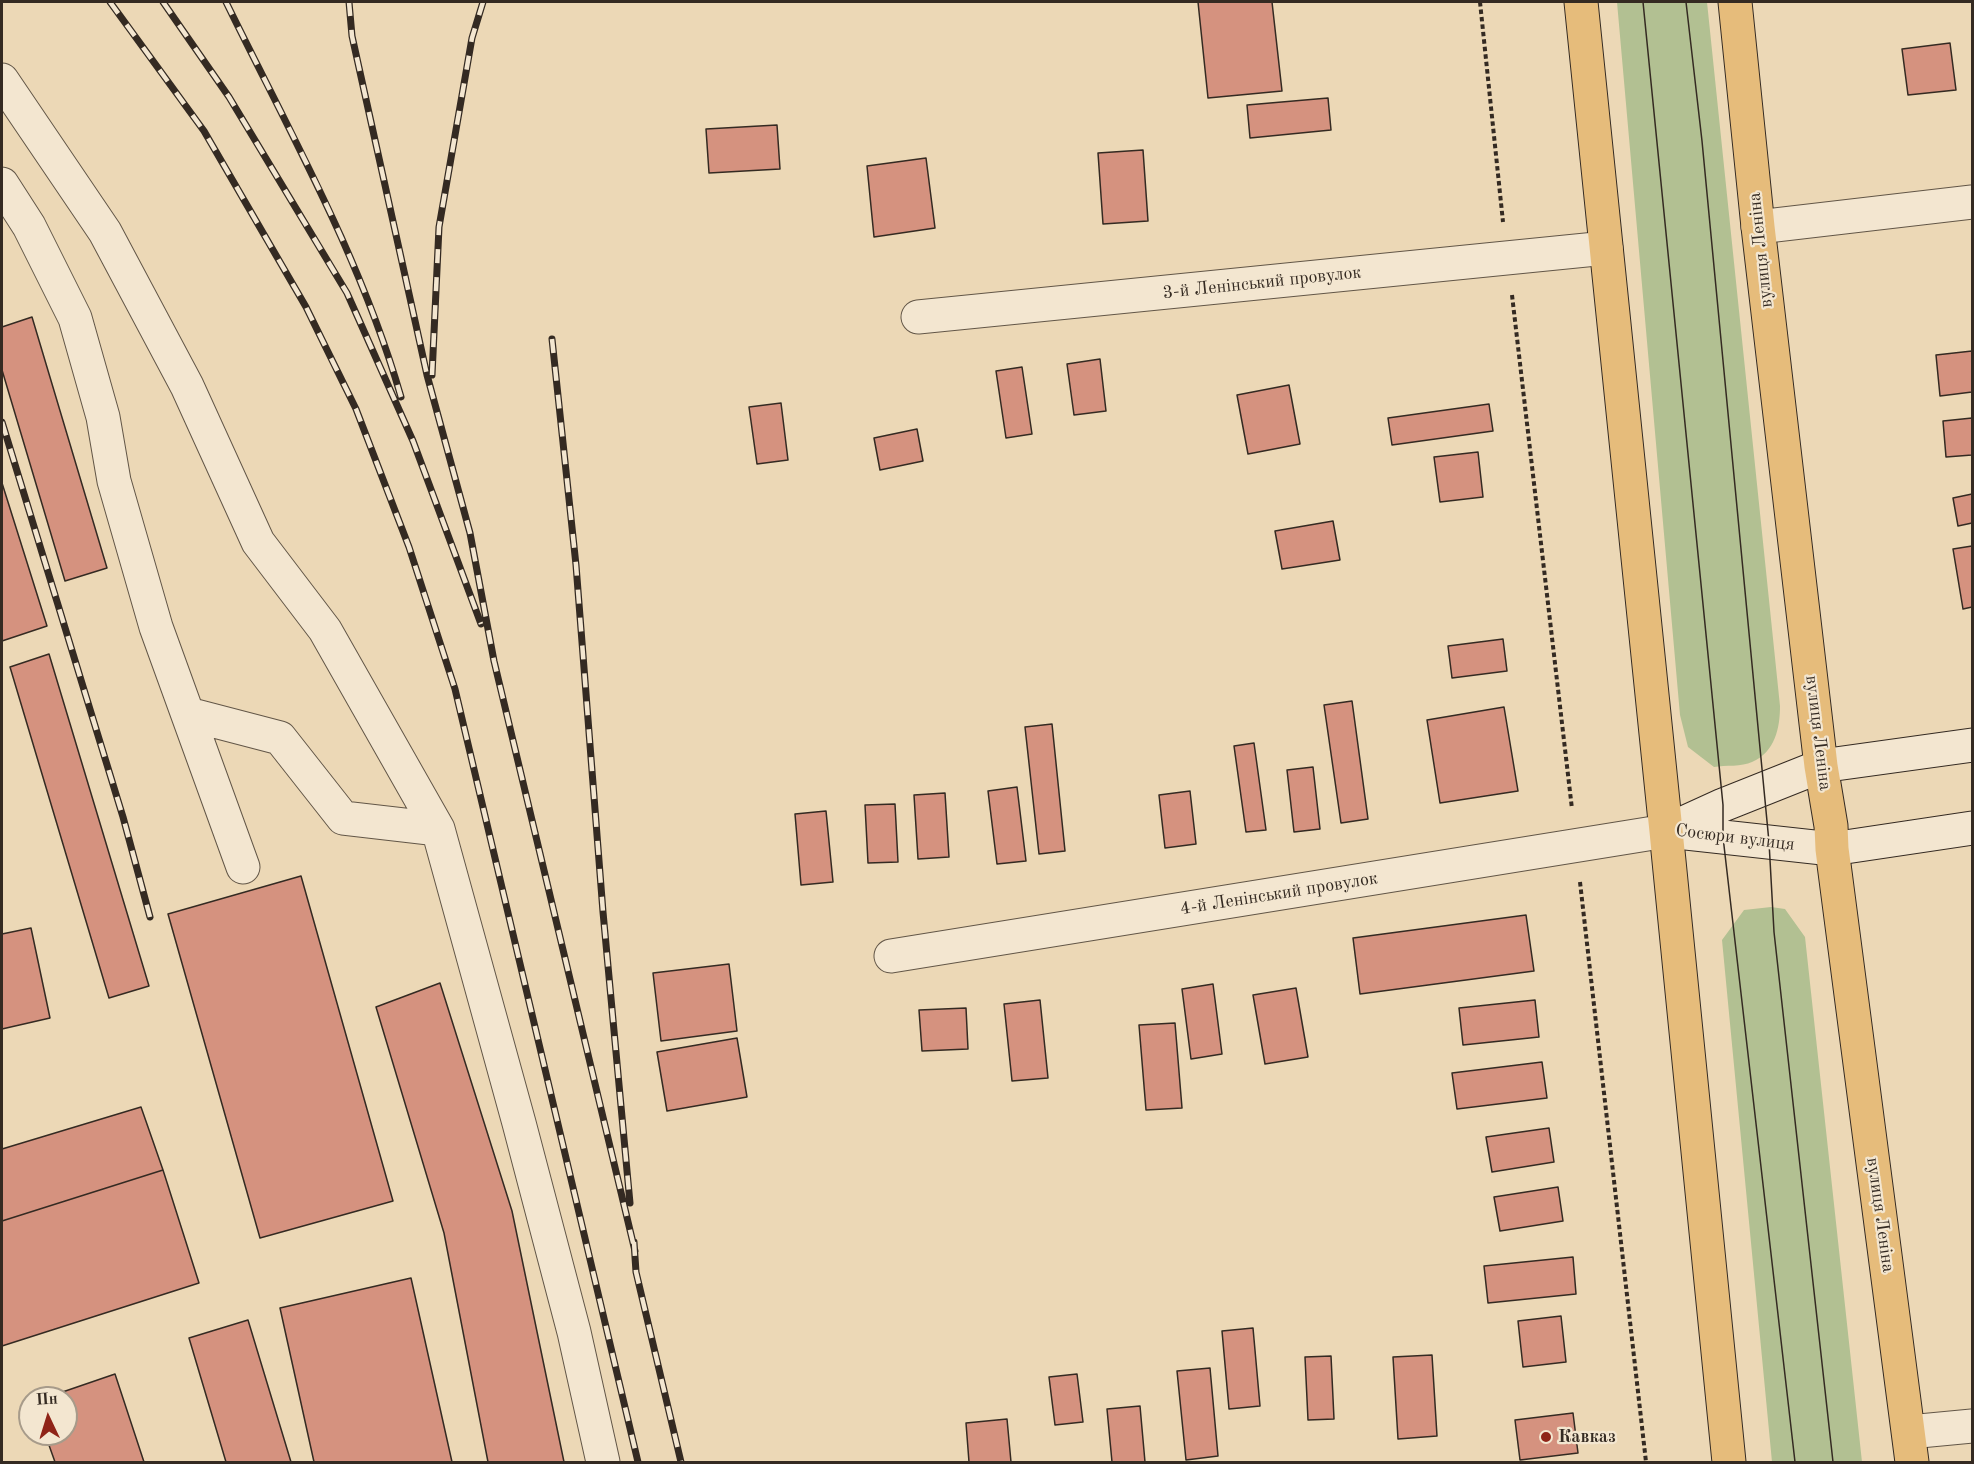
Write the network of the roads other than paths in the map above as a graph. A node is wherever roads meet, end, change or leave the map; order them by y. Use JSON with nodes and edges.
{"nodes":[{"id":1,"x":1581,"y":2,"type":"edge"},
{"id":2,"x":1735,"y":2,"type":"edge"},
{"id":3,"x":2,"y":80,"type":"edge"},
{"id":4,"x":2,"y":184,"type":"edge"},
{"id":5,"x":1972,"y":202,"type":"edge"},
{"id":6,"x":1758,"y":226,"type":"junction"},
{"id":7,"x":1606,"y":248,"type":"junction"},
{"id":8,"x":918,"y":317,"type":"dead end"},
{"id":9,"x":188,"y":714,"type":"junction"},
{"id":10,"x":1972,"y":745,"type":"edge"},
{"id":11,"x":1821,"y":766,"type":"junction"},
{"id":12,"x":438,"y":828,"type":"junction"},
{"id":13,"x":1972,"y":828,"type":"edge"},
{"id":14,"x":1666,"y":831,"type":"junction"},
{"id":15,"x":1832,"y":849,"type":"junction"},
{"id":16,"x":243,"y":867,"type":"dead end"},
{"id":17,"x":891,"y":956,"type":"dead end"},
{"id":18,"x":1972,"y":1426,"type":"edge"},
{"id":19,"x":1910,"y":1448,"type":"edge"},
{"id":20,"x":603,"y":1462,"type":"edge"},
{"id":21,"x":1729,"y":1462,"type":"edge"}],
"edges":[{"from":1,"to":7,"type":"main road"},
{"from":2,"to":6,"type":"main road","name":"вулиця Леніна"},
{"from":3,"to":12,"type":"street"},
{"from":4,"to":9,"type":"street"},
{"from":5,"to":6,"type":"street"},
{"from":6,"to":11,"type":"main road","name":"вулиця Леніна"},
{"from":7,"to":8,"type":"street","name":"3-й Ленінський провулок"},
{"from":7,"to":14,"type":"main road"},
{"from":9,"to":12,"type":"street"},
{"from":9,"to":16,"type":"street"},
{"from":10,"to":11,"type":"street","name":"Сосюри вулиця"},
{"from":11,"to":14,"type":"street","name":"Сосюри вулиця"},
{"from":11,"to":15,"type":"main road","name":"вулиця Леніна"},
{"from":12,"to":20,"type":"street"},
{"from":13,"to":15,"type":"street","name":"Сосюри вулиця"},
{"from":14,"to":15,"type":"street","name":"Сосюри вулиця"},
{"from":14,"to":17,"type":"street","name":"4-й Ленінський провулок"},
{"from":14,"to":21,"type":"main road"},
{"from":15,"to":19,"type":"main road","name":"вулиця Леніна"},
{"from":18,"to":19,"type":"street"}]}
